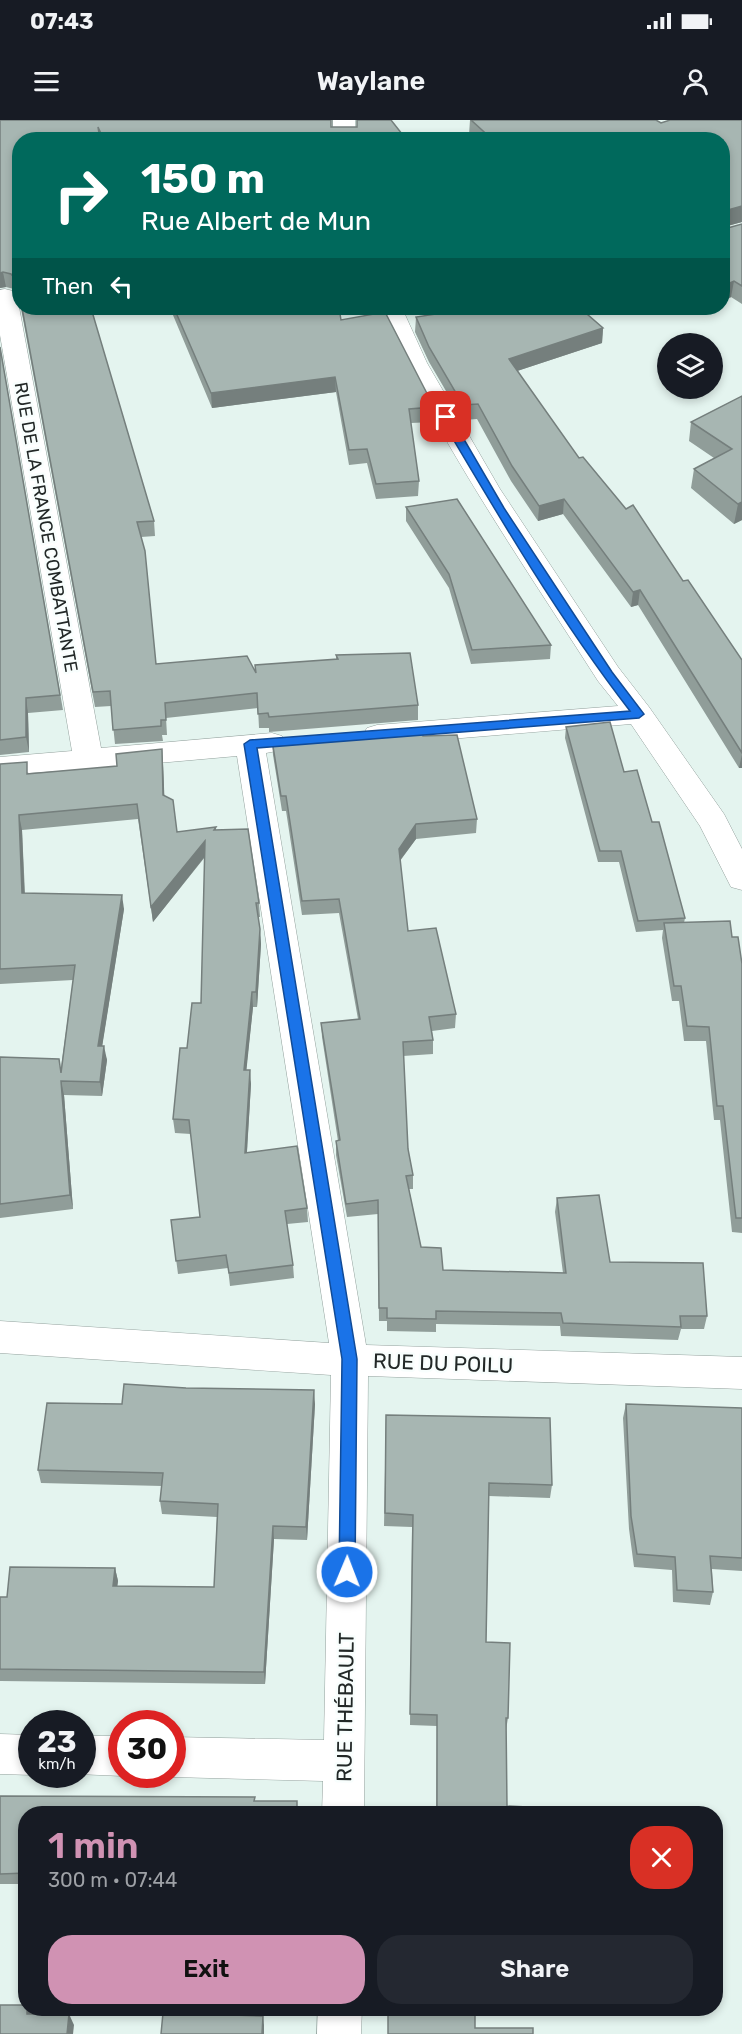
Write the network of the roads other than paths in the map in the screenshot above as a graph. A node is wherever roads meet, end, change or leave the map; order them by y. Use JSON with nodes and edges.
{"nodes":[{"id":1,"x":8,"y":296,"type":"edge"},
{"id":2,"x":403,"y":318,"type":"edge"},
{"id":3,"x":639,"y":714,"type":"junction"},
{"id":4,"x":345,"y":737,"type":"edge"},
{"id":5,"x":298,"y":741,"type":"edge"},
{"id":6,"x":250,"y":744,"type":"junction"},
{"id":7,"x":88,"y":759,"type":"junction"},
{"id":8,"x":0,"y":767,"type":"edge"},
{"id":9,"x":742,"y":815,"type":"edge"},
{"id":10,"x":713,"y":822,"type":"junction"},
{"id":11,"x":742,"y":879,"type":"edge"},
{"id":12,"x":0,"y":1337,"type":"edge"},
{"id":13,"x":350,"y":1359,"type":"junction"},
{"id":14,"x":742,"y":1373,"type":"edge"},
{"id":15,"x":0,"y":1754,"type":"edge"},
{"id":16,"x":18,"y":1755,"type":"edge"},
{"id":17,"x":186,"y":1757,"type":"edge"},
{"id":18,"x":344,"y":1761,"type":"junction"},
{"id":19,"x":343,"y":1806,"type":"edge"},
{"id":20,"x":340,"y":2016,"type":"edge"},
{"id":21,"x":339,"y":2034,"type":"edge"}],
"edges":[{"from":1,"to":7,"type":"street","name":"RUE DE LA FRANCE COMBATTANTE"},
{"from":2,"to":3,"type":"street"},
{"from":3,"to":4,"type":"street"},
{"from":3,"to":10,"type":"street"},
{"from":5,"to":6,"type":"street"},
{"from":6,"to":7,"type":"street"},
{"from":6,"to":13,"type":"street","name":"RUE THÉBAULT"},
{"from":7,"to":8,"type":"street"},
{"from":9,"to":10,"type":"street"},
{"from":10,"to":11,"type":"street"},
{"from":12,"to":13,"type":"street","name":"RUE DU POILU"},
{"from":13,"to":14,"type":"street","name":"RUE DU POILU"},
{"from":13,"to":18,"type":"street","name":"RUE THÉBAULT"},
{"from":15,"to":16,"type":"street"},
{"from":17,"to":18,"type":"street"},
{"from":18,"to":19,"type":"street","name":"RUE THÉBAULT"},
{"from":20,"to":21,"type":"street"}]}
